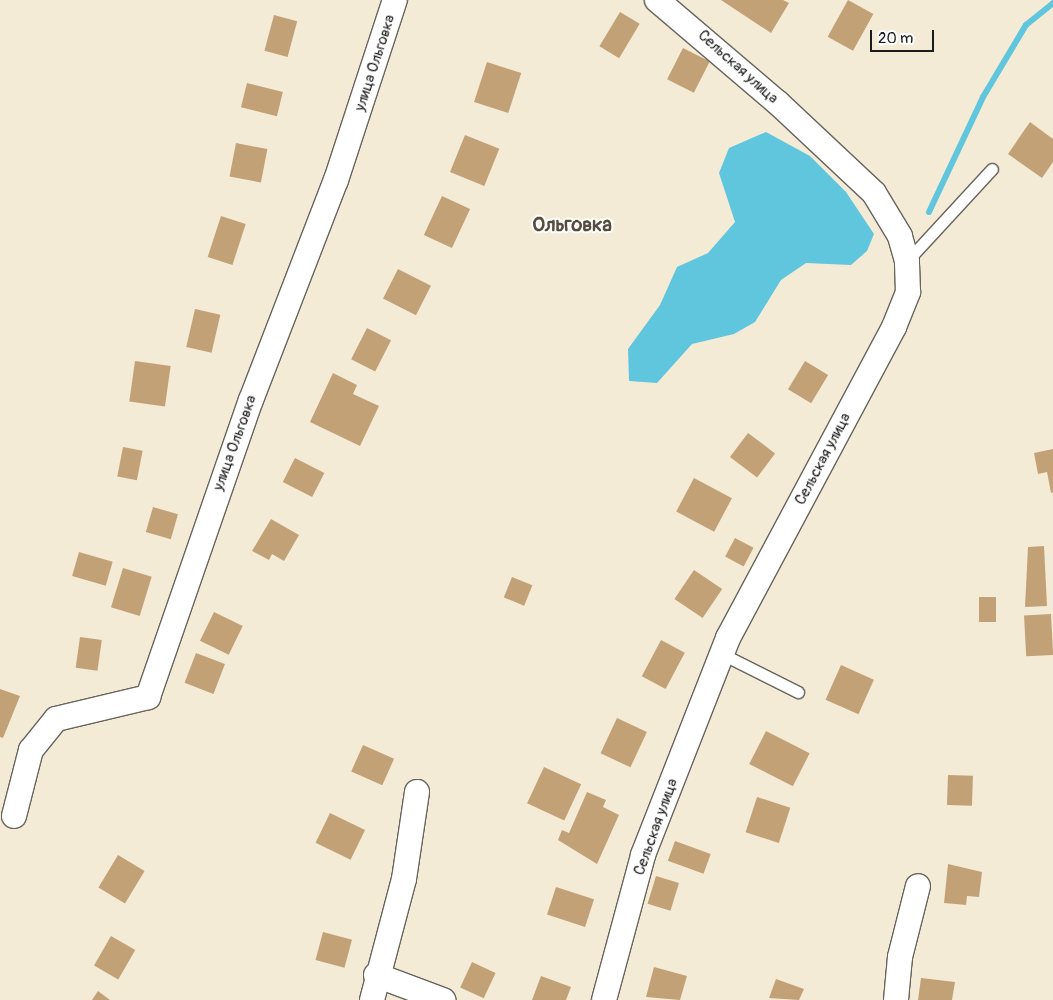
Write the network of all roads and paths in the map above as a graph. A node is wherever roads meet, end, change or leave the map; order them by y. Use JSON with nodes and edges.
{"nodes":[{"id":1,"x":395,"y":0,"type":"edge"},
{"id":2,"x":657,"y":0,"type":"edge"},
{"id":3,"x":992,"y":169,"type":"dead end"},
{"id":4,"x":907,"y":261,"type":"junction"},
{"id":5,"x":722,"y":654,"type":"junction"},
{"id":6,"x":798,"y":692,"type":"dead end"},
{"id":7,"x":417,"y":792,"type":"dead end"},
{"id":8,"x":14,"y":816,"type":"dead end"},
{"id":9,"x":918,"y":886,"type":"dead end"},
{"id":10,"x":376,"y":975,"type":"junction"},
{"id":11,"x":372,"y":1000,"type":"edge"},
{"id":12,"x":443,"y":1000,"type":"edge"},
{"id":13,"x":604,"y":1000,"type":"edge"},
{"id":14,"x":896,"y":1000,"type":"edge"}],
"edges":[{"from":1,"to":8,"type":"street","name":"улица Ольговка"},
{"from":2,"to":4,"type":"street","name":"Сельская улица"},
{"from":3,"to":4,"type":"lane"},
{"from":4,"to":5,"type":"street","name":"Сельская улица"},
{"from":5,"to":6,"type":"lane"},
{"from":5,"to":13,"type":"street","name":"Сельская улица"},
{"from":7,"to":10,"type":"street"},
{"from":9,"to":14,"type":"street"},
{"from":10,"to":11,"type":"street"},
{"from":10,"to":12,"type":"street"}]}
